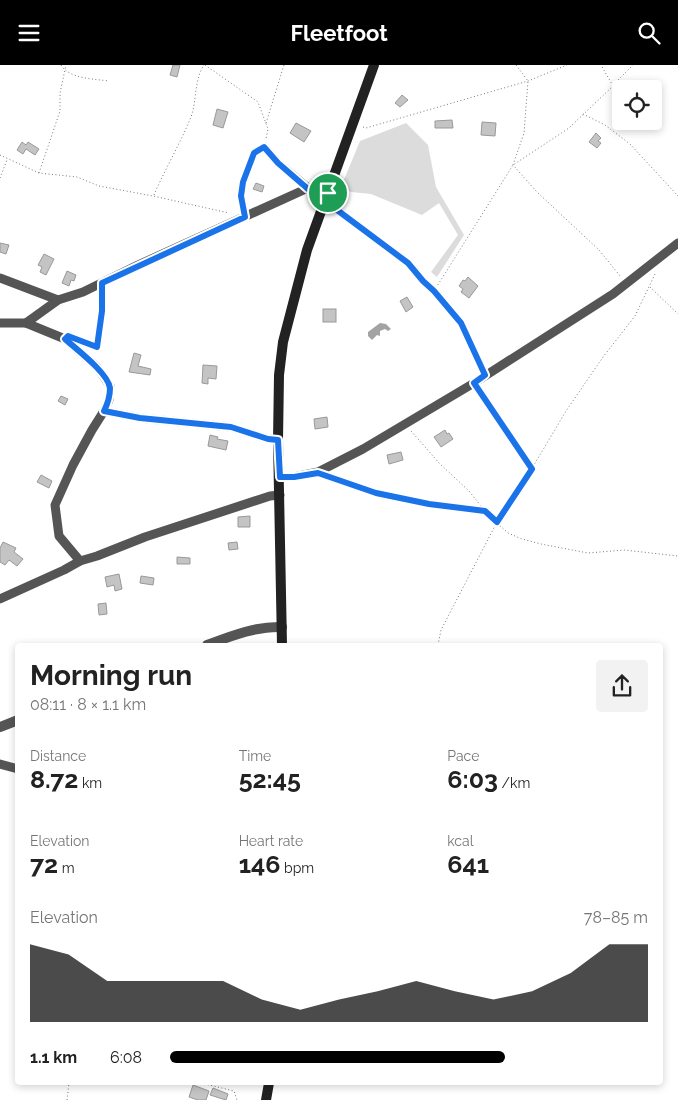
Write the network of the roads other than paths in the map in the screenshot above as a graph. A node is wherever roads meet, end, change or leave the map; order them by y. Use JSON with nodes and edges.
{"nodes":[{"id":1,"x":374,"y":65,"type":"edge"},
{"id":2,"x":264,"y":147,"type":"road end"},
{"id":3,"x":308,"y":189,"type":"junction"},
{"id":4,"x":326,"y":197,"type":"junction"},
{"id":5,"x":678,"y":243,"type":"edge"},
{"id":6,"x":0,"y":278,"type":"edge"},
{"id":7,"x":58,"y":300,"type":"junction"},
{"id":8,"x":0,"y":323,"type":"edge"},
{"id":9,"x":26,"y":323,"type":"junction"},
{"id":10,"x":104,"y":411,"type":"junction"},
{"id":11,"x":278,"y":440,"type":"junction"},
{"id":12,"x":280,"y":477,"type":"junction"},
{"id":13,"x":280,"y":495,"type":"junction"},
{"id":14,"x":80,"y":561,"type":"junction"},
{"id":15,"x":0,"y":599,"type":"edge"},
{"id":16,"x":282,"y":627,"type":"junction"},
{"id":17,"x":212,"y":643,"type":"edge"},
{"id":18,"x":282,"y":643,"type":"edge"},
{"id":19,"x":15,"y":720,"type":"edge"},
{"id":20,"x":0,"y":727,"type":"edge"},
{"id":21,"x":0,"y":765,"type":"edge"},
{"id":22,"x":15,"y":768,"type":"edge"},
{"id":23,"x":269,"y":1085,"type":"edge"},
{"id":24,"x":266,"y":1100,"type":"edge"}],
"edges":[{"from":1,"to":4,"type":"main road"},
{"from":2,"to":3,"type":"street"},
{"from":3,"to":4,"type":"street"},
{"from":3,"to":7,"type":"street"},
{"from":4,"to":11,"type":"main road"},
{"from":5,"to":12,"type":"street"},
{"from":6,"to":7,"type":"street"},
{"from":7,"to":9,"type":"street"},
{"from":8,"to":9,"type":"street"},
{"from":9,"to":10,"type":"street"},
{"from":10,"to":11,"type":"street"},
{"from":10,"to":14,"type":"street"},
{"from":11,"to":12,"type":"main road"},
{"from":12,"to":13,"type":"main road"},
{"from":13,"to":14,"type":"street"},
{"from":13,"to":16,"type":"main road"},
{"from":14,"to":15,"type":"street"},
{"from":16,"to":17,"type":"street"},
{"from":16,"to":18,"type":"main road"},
{"from":19,"to":20,"type":"street"},
{"from":21,"to":22,"type":"street"},
{"from":23,"to":24,"type":"main road"}]}
